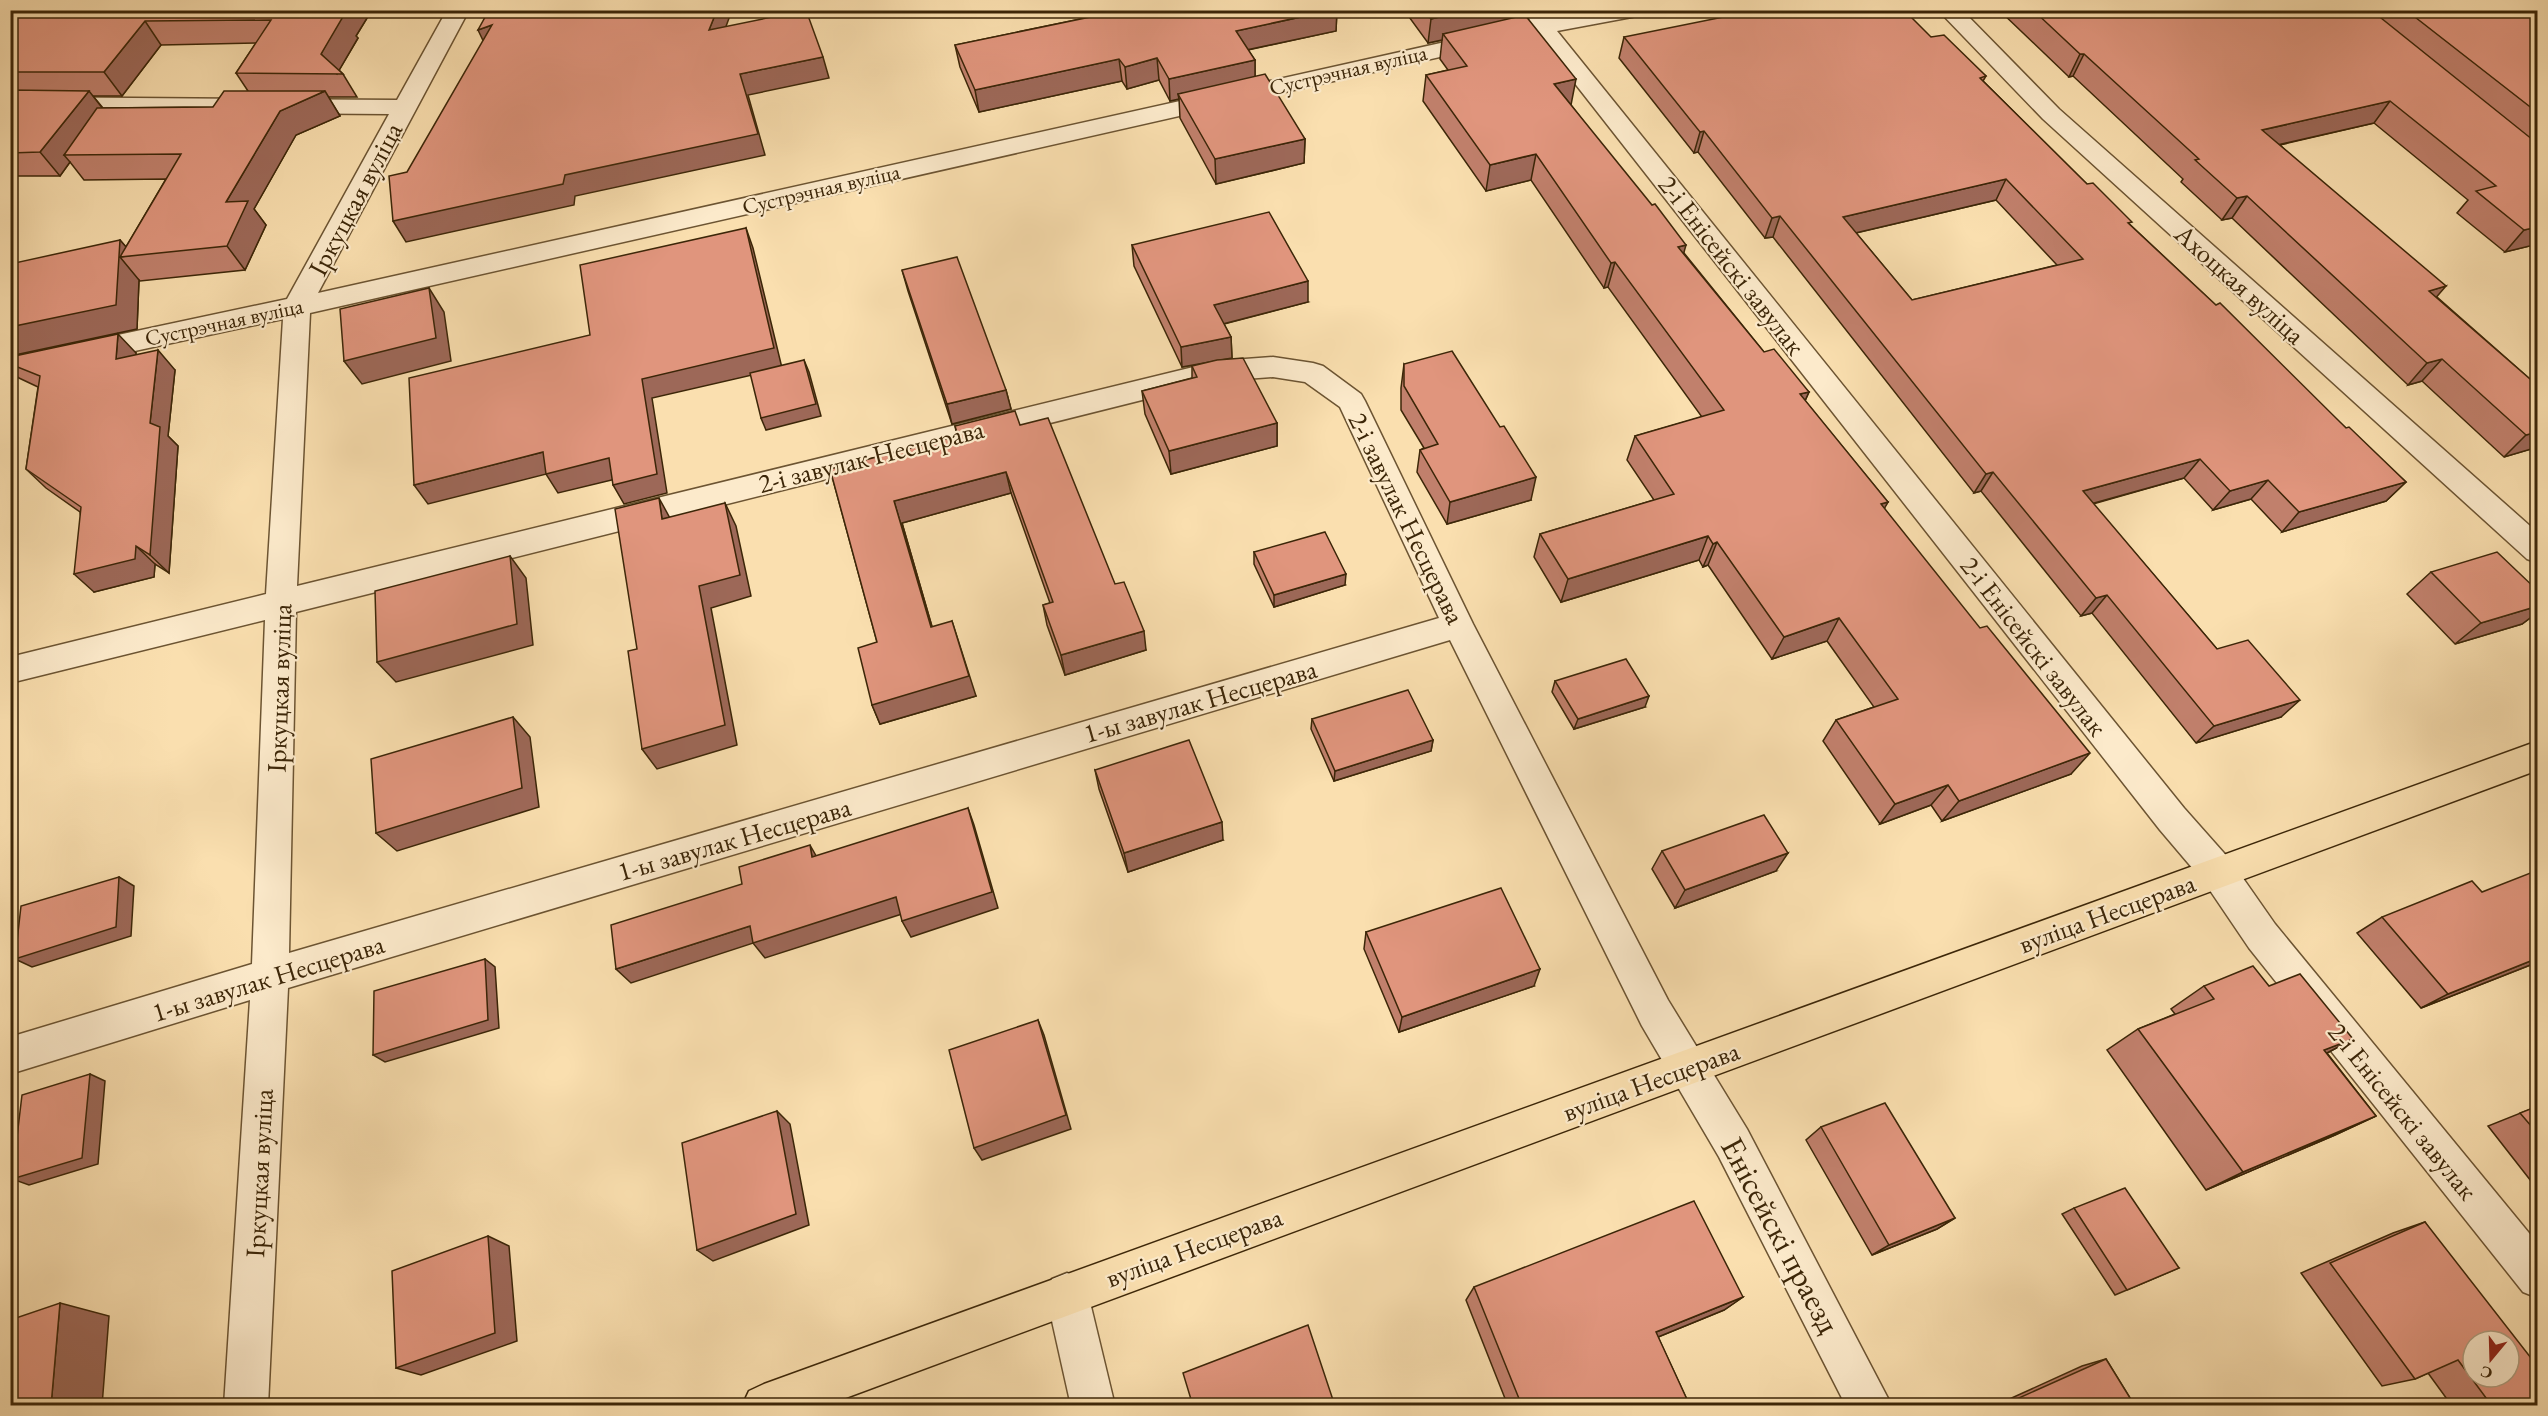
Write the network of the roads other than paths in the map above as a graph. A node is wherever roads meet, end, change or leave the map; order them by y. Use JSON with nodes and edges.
{"nodes":[{"id":1,"x":458,"y":10,"type":"edge"},
{"id":2,"x":1632,"y":10,"type":"edge"},
{"id":3,"x":1949,"y":10,"type":"edge"},
{"id":4,"x":1541,"y":19,"type":"edge"},
{"id":5,"x":10,"y":104,"type":"edge"},
{"id":6,"x":404,"y":107,"type":"junction"},
{"id":7,"x":297,"y":306,"type":"junction"},
{"id":8,"x":10,"y":368,"type":"edge"},
{"id":9,"x":2538,"y":551,"type":"edge"},
{"id":10,"x":281,"y":602,"type":"junction"},
{"id":11,"x":1458,"y":625,"type":"junction"},
{"id":12,"x":10,"y":670,"type":"edge"},
{"id":13,"x":2538,"y":755,"type":"edge"},
{"id":14,"x":2218,"y":872,"type":"junction"},
{"id":15,"x":270,"y":976,"type":"junction"},
{"id":16,"x":10,"y":1056,"type":"edge"},
{"id":17,"x":1687,"y":1068,"type":"junction"},
{"id":18,"x":2538,"y":1277,"type":"edge"},
{"id":19,"x":1066,"y":1294,"type":"junction"},
{"id":20,"x":246,"y":1406,"type":"edge"},
{"id":21,"x":764,"y":1406,"type":"edge"},
{"id":22,"x":1092,"y":1406,"type":"edge"},
{"id":23,"x":1870,"y":1406,"type":"edge"}],
"edges":[{"from":1,"to":6,"type":"street","name":"Іркуцкая вуліца"},
{"from":2,"to":4,"type":"street","name":"Сустрэчная вуліца"},
{"from":3,"to":9,"type":"street","name":"Ахоцкая вуліца"},
{"from":4,"to":7,"type":"street","name":"Сустрэчная вуліца"},
{"from":4,"to":14,"type":"street","name":"2-і Енісейскі завулак"},
{"from":5,"to":6,"type":"street"},
{"from":6,"to":7,"type":"street","name":"Іркуцкая вуліца"},
{"from":7,"to":8,"type":"street","name":"Сустрэчная вуліца"},
{"from":7,"to":10,"type":"street","name":"Іркуцкая вуліца"},
{"from":10,"to":11,"type":"street","name":"2-і завулак Несцерава"},
{"from":10,"to":12,"type":"street","name":"2-і завулак Несцерава"},
{"from":10,"to":15,"type":"street","name":"Іркуцкая вуліца"},
{"from":11,"to":15,"type":"street","name":"1-ы завулак Несцерава"},
{"from":11,"to":17,"type":"street","name":"2-і завулак Несцерава"},
{"from":13,"to":14,"type":"main road","name":"вуліца Несцерава"},
{"from":14,"to":17,"type":"main road","name":"вуліца Несцерава"},
{"from":14,"to":18,"type":"street","name":"2-і Енісейскі завулак"},
{"from":15,"to":16,"type":"street","name":"1-ы завулак Несцерава"},
{"from":15,"to":20,"type":"street","name":"Іркуцкая вуліца"},
{"from":17,"to":19,"type":"main road","name":"вуліца Несцерава"},
{"from":17,"to":23,"type":"street","name":"Енісейскі праезд"},
{"from":19,"to":21,"type":"main road","name":"вуліца Несцерава"},
{"from":19,"to":22,"type":"street"}]}
